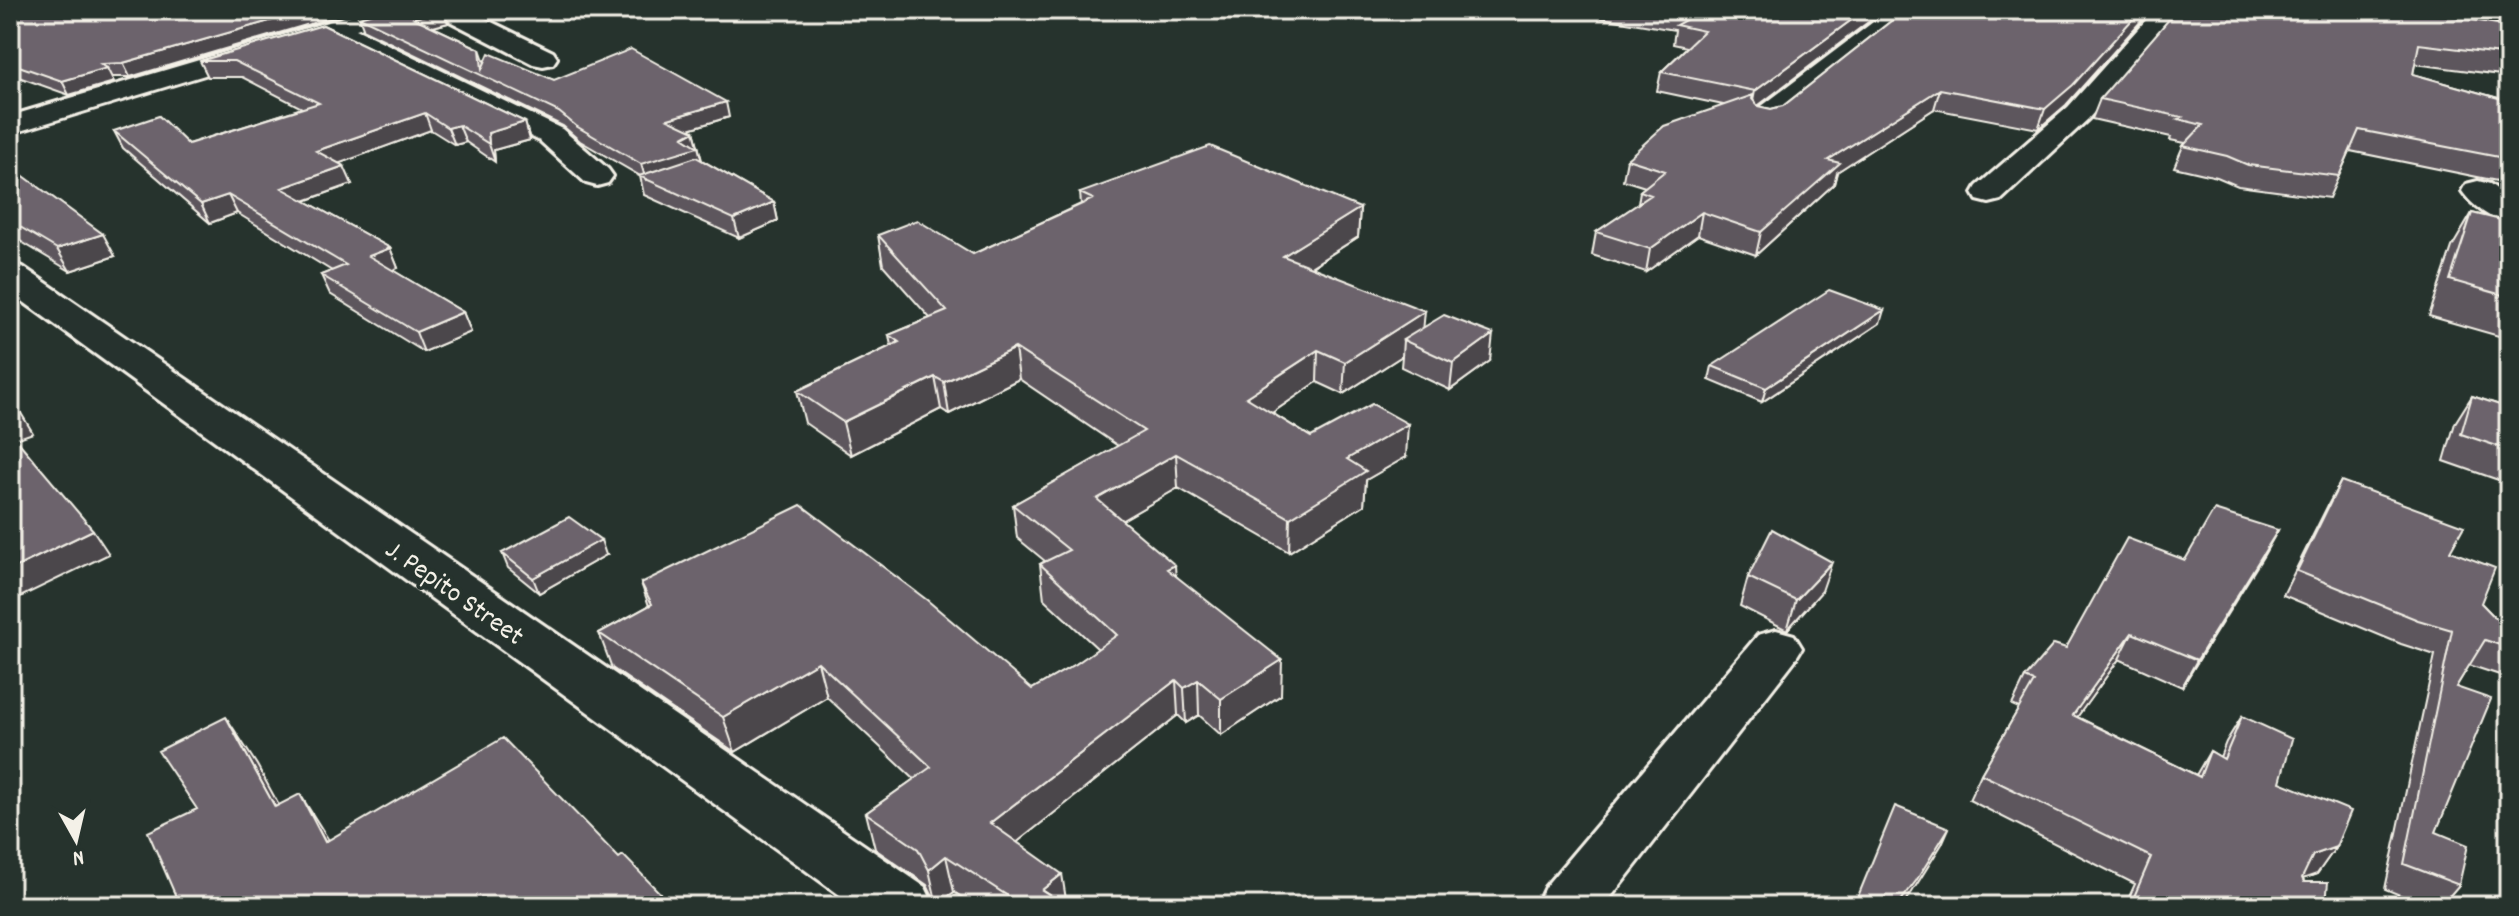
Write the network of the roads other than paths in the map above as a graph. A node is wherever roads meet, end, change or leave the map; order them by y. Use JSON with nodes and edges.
{"nodes":[{"id":1,"x":398,"y":10,"type":"edge"},
{"id":2,"x":447,"y":10,"type":"edge"},
{"id":3,"x":1905,"y":10,"type":"edge"},
{"id":4,"x":2169,"y":10,"type":"edge"},
{"id":5,"x":331,"y":27,"type":"junction"},
{"id":6,"x":543,"y":58,"type":"dead end"},
{"id":7,"x":1765,"y":118,"type":"edge"},
{"id":8,"x":10,"y":125,"type":"edge"},
{"id":9,"x":597,"y":176,"type":"dead end"},
{"id":10,"x":2478,"y":191,"type":"dead end"},
{"id":11,"x":1989,"y":193,"type":"dead end"},
{"id":12,"x":2509,"y":214,"type":"edge"},
{"id":13,"x":10,"y":275,"type":"edge"},
{"id":14,"x":1776,"y":648,"type":"dead end"},
{"id":15,"x":903,"y":906,"type":"edge"},
{"id":16,"x":1567,"y":906,"type":"edge"}],
"edges":[{"from":1,"to":5,"type":"street"},
{"from":2,"to":6,"type":"street"},
{"from":3,"to":7,"type":"street"},
{"from":4,"to":11,"type":"street"},
{"from":5,"to":8,"type":"street"},
{"from":5,"to":9,"type":"street"},
{"from":10,"to":12,"type":"street"},
{"from":13,"to":15,"type":"street","name":"J. Pepito Street"},
{"from":14,"to":16,"type":"street"}]}
